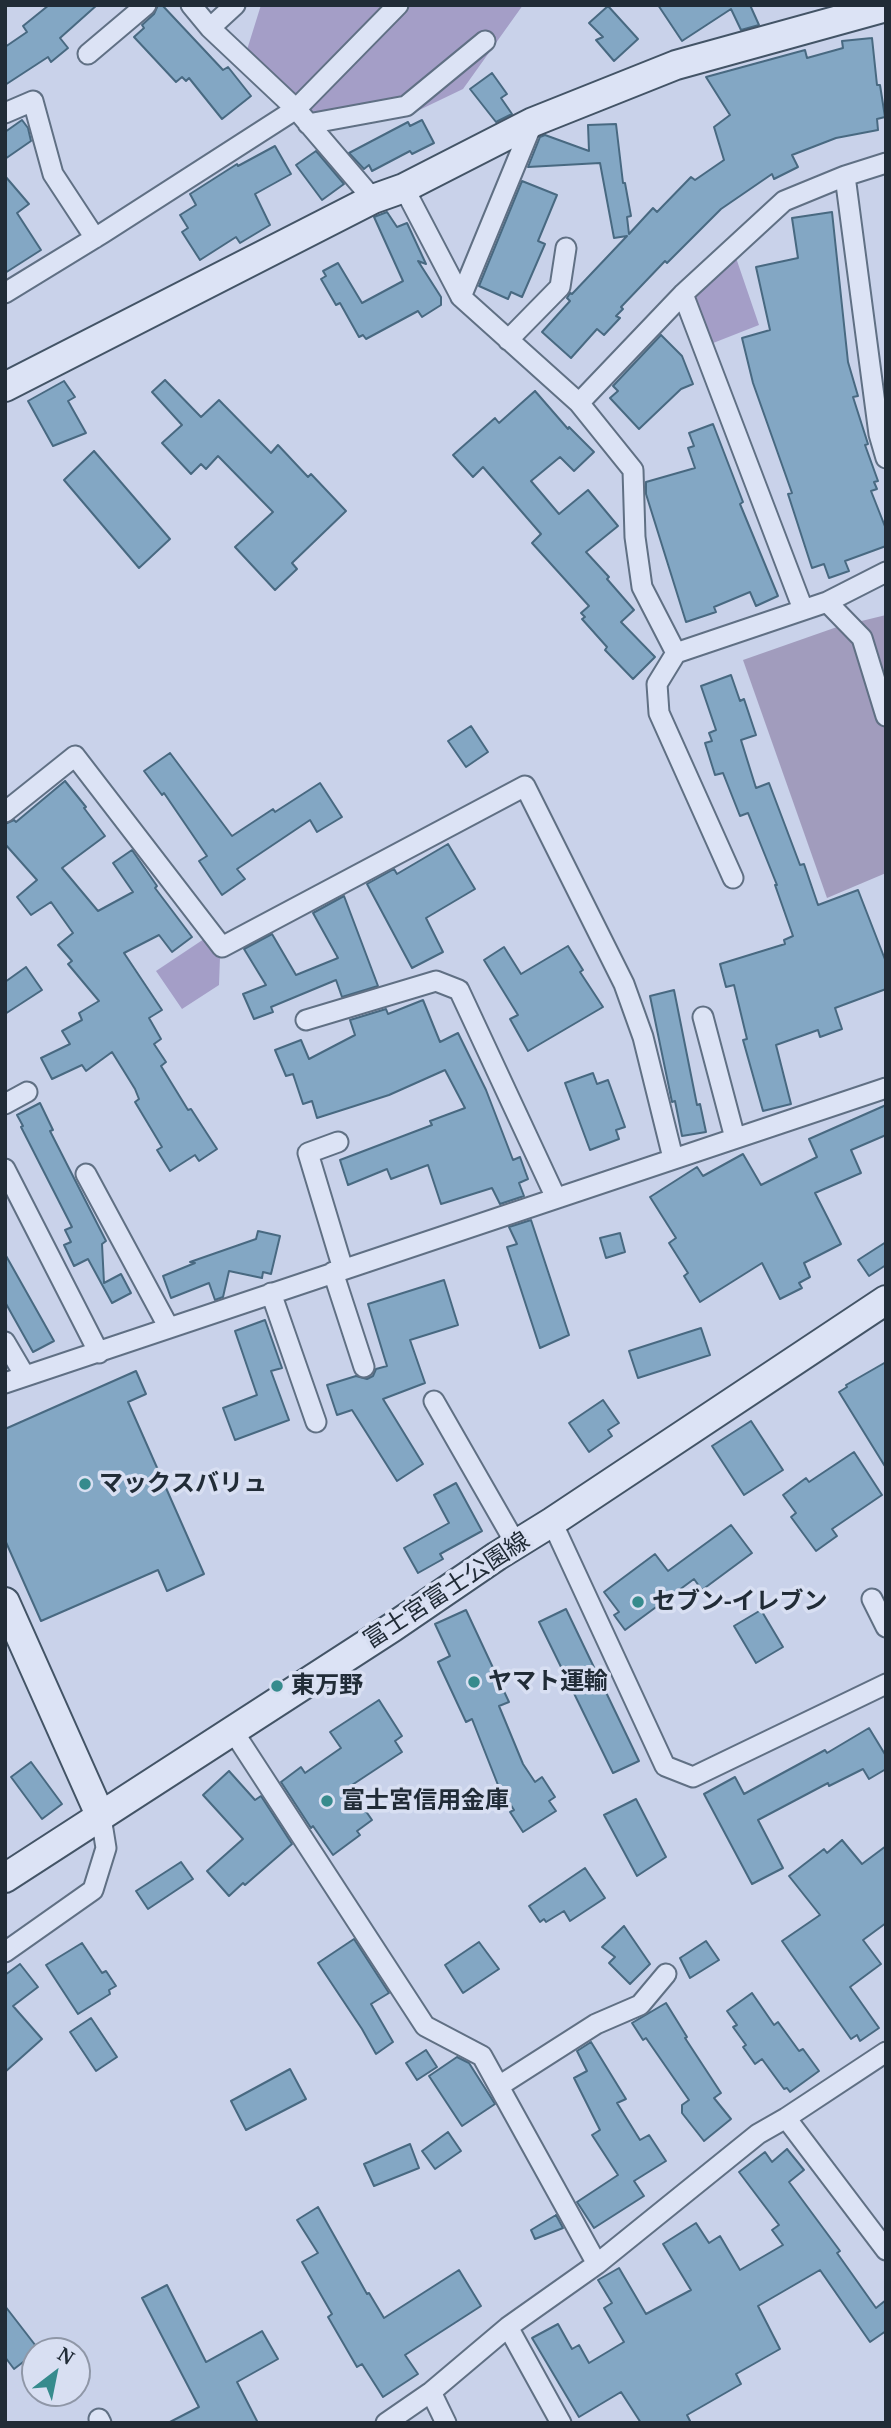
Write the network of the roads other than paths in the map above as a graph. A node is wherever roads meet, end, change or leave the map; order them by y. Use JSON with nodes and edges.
{"nodes":[{"id":1,"x":146,"y":5,"type":"edge"},
{"id":2,"x":191,"y":5,"type":"edge"},
{"id":3,"x":235,"y":5,"type":"edge"},
{"id":4,"x":398,"y":5,"type":"edge"},
{"id":5,"x":886,"y":7,"type":"edge"},
{"id":6,"x":850,"y":11,"type":"edge"},
{"id":7,"x":211,"y":28,"type":"junction"},
{"id":8,"x":485,"y":41,"type":"dead end"},
{"id":9,"x":88,"y":54,"type":"dead end"},
{"id":10,"x":5,"y":113,"type":"edge"},
{"id":11,"x":302,"y":116,"type":"junction"},
{"id":12,"x":533,"y":122,"type":"junction"},
{"id":13,"x":886,"y":163,"type":"edge"},
{"id":14,"x":845,"y":176,"type":"junction"},
{"id":15,"x":404,"y":188,"type":"junction"},
{"id":16,"x":373,"y":199,"type":"junction"},
{"id":17,"x":96,"y":238,"type":"junction"},
{"id":18,"x":566,"y":248,"type":"dead end"},
{"id":19,"x":5,"y":293,"type":"edge"},
{"id":20,"x":683,"y":294,"type":"junction"},
{"id":21,"x":461,"y":297,"type":"junction"},
{"id":22,"x":508,"y":340,"type":"junction"},
{"id":23,"x":5,"y":387,"type":"edge"},
{"id":24,"x":579,"y":403,"type":"junction"},
{"id":25,"x":886,"y":458,"type":"edge"},
{"id":26,"x":886,"y":572,"type":"edge"},
{"id":27,"x":827,"y":602,"type":"junction"},
{"id":28,"x":803,"y":609,"type":"junction"},
{"id":29,"x":676,"y":653,"type":"junction"},
{"id":30,"x":886,"y":716,"type":"edge"},
{"id":31,"x":5,"y":812,"type":"edge"},
{"id":32,"x":733,"y":878,"type":"dead end"},
{"id":33,"x":703,"y":1017,"type":"dead end"},
{"id":34,"x":306,"y":1020,"type":"dead end"},
{"id":35,"x":886,"y":1088,"type":"edge"},
{"id":36,"x":27,"y":1092,"type":"dead end"},
{"id":37,"x":5,"y":1104,"type":"edge"},
{"id":38,"x":735,"y":1138,"type":"junction"},
{"id":39,"x":338,"y":1142,"type":"dead end"},
{"id":40,"x":673,"y":1158,"type":"junction"},
{"id":41,"x":5,"y":1168,"type":"edge"},
{"id":42,"x":86,"y":1174,"type":"dead end"},
{"id":43,"x":556,"y":1198,"type":"junction"},
{"id":44,"x":338,"y":1270,"type":"junction"},
{"id":45,"x":271,"y":1293,"type":"junction"},
{"id":46,"x":886,"y":1300,"type":"edge"},
{"id":47,"x":169,"y":1328,"type":"junction"},
{"id":48,"x":5,"y":1342,"type":"edge"},
{"id":49,"x":99,"y":1353,"type":"junction"},
{"id":50,"x":364,"y":1367,"type":"dead end"},
{"id":51,"x":25,"y":1376,"type":"junction"},
{"id":52,"x":5,"y":1383,"type":"edge"},
{"id":53,"x":434,"y":1401,"type":"dead end"},
{"id":54,"x":316,"y":1422,"type":"dead end"},
{"id":55,"x":552,"y":1522,"type":"junction"},
{"id":56,"x":516,"y":1544,"type":"junction"},
{"id":57,"x":872,"y":1599,"type":"dead end"},
{"id":58,"x":5,"y":1602,"type":"edge"},
{"id":59,"x":886,"y":1627,"type":"edge"},
{"id":60,"x":886,"y":1684,"type":"edge"},
{"id":61,"x":233,"y":1731,"type":"junction"},
{"id":62,"x":101,"y":1817,"type":"junction"},
{"id":63,"x":5,"y":1878,"type":"edge"},
{"id":64,"x":5,"y":1952,"type":"edge"},
{"id":65,"x":666,"y":1975,"type":"dead end"},
{"id":66,"x":886,"y":2052,"type":"edge"},
{"id":67,"x":499,"y":2086,"type":"junction"},
{"id":68,"x":786,"y":2118,"type":"junction"},
{"id":69,"x":886,"y":2250,"type":"edge"},
{"id":70,"x":597,"y":2264,"type":"junction"},
{"id":71,"x":508,"y":2327,"type":"junction"},
{"id":72,"x":431,"y":2392,"type":"junction"},
{"id":73,"x":386,"y":2423,"type":"edge"},
{"id":74,"x":446,"y":2423,"type":"edge"},
{"id":75,"x":561,"y":2423,"type":"edge"}],
"edges":[{"from":1,"to":9,"type":"street"},
{"from":2,"to":7,"type":"street"},
{"from":3,"to":7,"type":"street"},
{"from":4,"to":11,"type":"street"},
{"from":5,"to":6,"type":"street"},
{"from":6,"to":12,"type":"street"},
{"from":7,"to":11,"type":"street"},
{"from":8,"to":11,"type":"street"},
{"from":10,"to":17,"type":"street"},
{"from":11,"to":16,"type":"street"},
{"from":11,"to":17,"type":"street"},
{"from":12,"to":15,"type":"street"},
{"from":12,"to":21,"type":"street"},
{"from":13,"to":14,"type":"street"},
{"from":14,"to":20,"type":"street"},
{"from":14,"to":25,"type":"street"},
{"from":15,"to":16,"type":"street"},
{"from":15,"to":21,"type":"street"},
{"from":16,"to":23,"type":"street"},
{"from":17,"to":19,"type":"street"},
{"from":18,"to":22,"type":"street"},
{"from":20,"to":24,"type":"street"},
{"from":20,"to":28,"type":"street"},
{"from":21,"to":22,"type":"street"},
{"from":22,"to":24,"type":"street"},
{"from":24,"to":29,"type":"street"},
{"from":26,"to":27,"type":"street"},
{"from":27,"to":28,"type":"street"},
{"from":27,"to":30,"type":"street"},
{"from":28,"to":29,"type":"street"},
{"from":29,"to":32,"type":"street"},
{"from":31,"to":40,"type":"street"},
{"from":33,"to":38,"type":"street"},
{"from":34,"to":43,"type":"street"},
{"from":35,"to":38,"type":"street"},
{"from":36,"to":37,"type":"street"},
{"from":38,"to":40,"type":"street"},
{"from":39,"to":44,"type":"street"},
{"from":40,"to":43,"type":"street"},
{"from":41,"to":49,"type":"street"},
{"from":42,"to":47,"type":"street"},
{"from":43,"to":44,"type":"street"},
{"from":44,"to":45,"type":"street"},
{"from":44,"to":50,"type":"street"},
{"from":45,"to":47,"type":"street"},
{"from":45,"to":54,"type":"street"},
{"from":46,"to":55,"type":"street","name":"富士宮富士公園線"},
{"from":47,"to":49,"type":"street"},
{"from":48,"to":51,"type":"street"},
{"from":49,"to":51,"type":"street"},
{"from":51,"to":52,"type":"street"},
{"from":53,"to":56,"type":"street"},
{"from":55,"to":56,"type":"street","name":"富士宮富士公園線"},
{"from":55,"to":60,"type":"street"},
{"from":56,"to":61,"type":"street","name":"富士宮富士公園線"},
{"from":57,"to":59,"type":"street"},
{"from":58,"to":62,"type":"street"},
{"from":61,"to":62,"type":"street","name":"富士宮富士公園線"},
{"from":61,"to":67,"type":"street"},
{"from":62,"to":63,"type":"street","name":"富士宮富士公園線"},
{"from":62,"to":64,"type":"street"},
{"from":65,"to":67,"type":"street"},
{"from":66,"to":68,"type":"street"},
{"from":67,"to":70,"type":"street"},
{"from":68,"to":69,"type":"street"},
{"from":68,"to":70,"type":"street"},
{"from":70,"to":71,"type":"street"},
{"from":71,"to":72,"type":"street"},
{"from":71,"to":75,"type":"street"},
{"from":72,"to":73,"type":"street"},
{"from":72,"to":74,"type":"street"}]}
